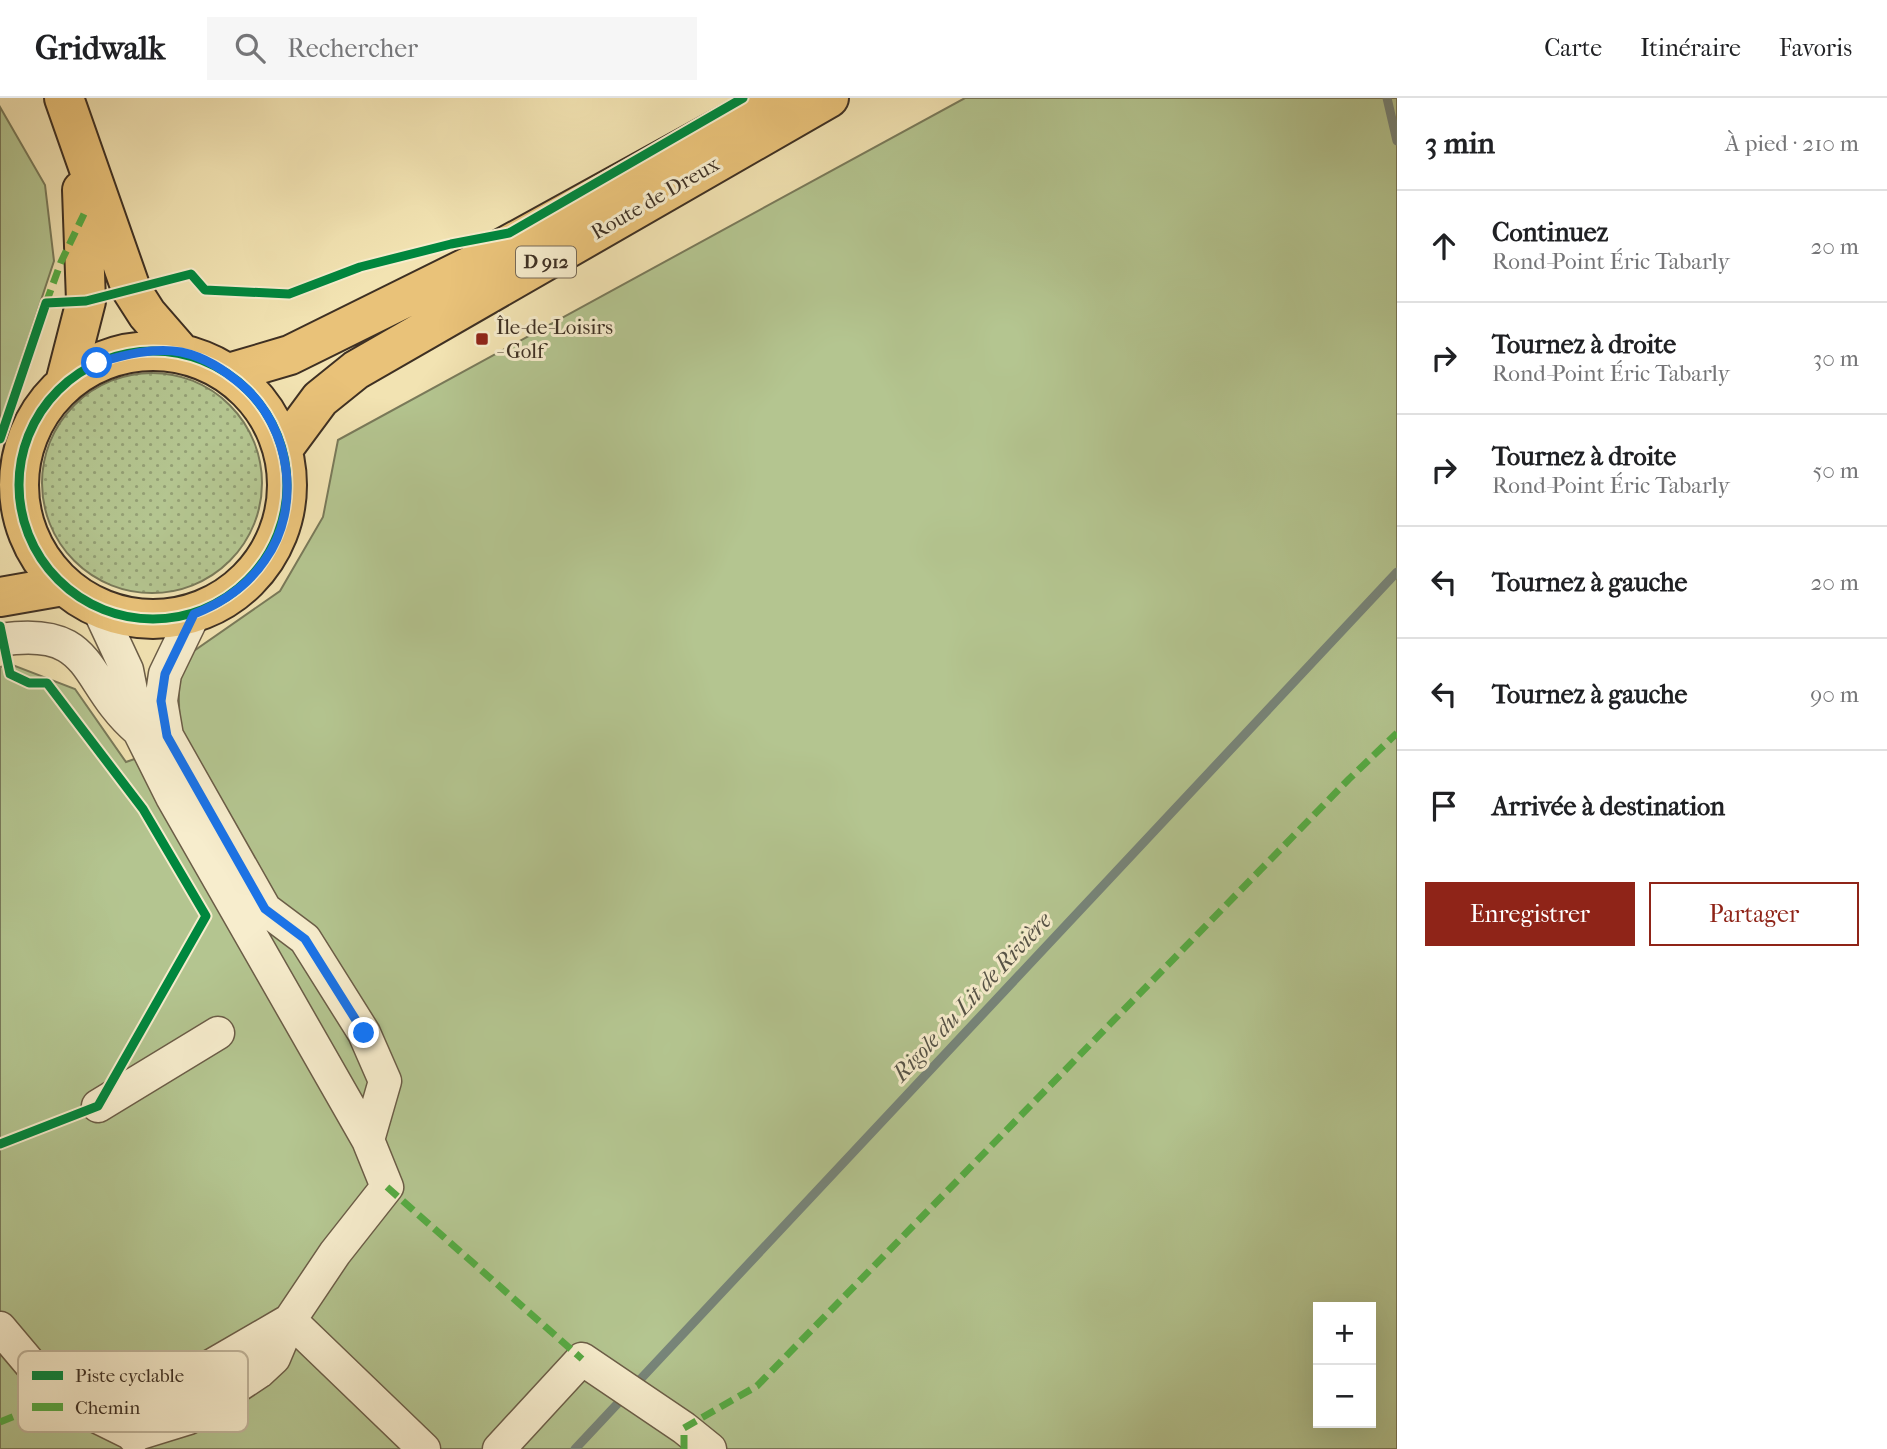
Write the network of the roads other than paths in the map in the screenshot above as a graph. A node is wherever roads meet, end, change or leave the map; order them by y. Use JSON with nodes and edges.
{"nodes":[{"id":1,"x":64,"y":98,"type":"edge"},
{"id":2,"x":775,"y":98,"type":"edge"},
{"id":3,"x":829,"y":98,"type":"edge"},
{"id":4,"x":78,"y":143,"type":"junction"},
{"id":5,"x":180,"y":352,"type":"junction"},
{"id":6,"x":229,"y":373,"type":"junction"},
{"id":7,"x":65,"y":383,"type":"junction"},
{"id":8,"x":283,"y":449,"type":"junction"},
{"id":9,"x":10,"y":514,"type":"edge"},
{"id":10,"x":63,"y":586,"type":"junction"},
{"id":11,"x":0,"y":597,"type":"edge"},
{"id":12,"x":99,"y":610,"type":"junction"},
{"id":13,"x":194,"y":614,"type":"junction"},
{"id":14,"x":0,"y":640,"type":"edge"},
{"id":15,"x":139,"y":731,"type":"junction"},
{"id":16,"x":218,"y":1033,"type":"dead end"},
{"id":17,"x":98,"y":1106,"type":"dead end"},
{"id":18,"x":368,"y":1140,"type":"junction"},
{"id":19,"x":290,"y":1320,"type":"junction"},
{"id":20,"x":0,"y":1328,"type":"edge"},
{"id":21,"x":19,"y":1351,"type":"edge"},
{"id":22,"x":237,"y":1351,"type":"edge"},
{"id":23,"x":118,"y":1432,"type":"edge"},
{"id":24,"x":135,"y":1442,"type":"edge"},
{"id":25,"x":424,"y":1449,"type":"edge"},
{"id":26,"x":499,"y":1449,"type":"edge"},
{"id":27,"x":710,"y":1449,"type":"edge"}],
"edges":[{"from":1,"to":4,"type":"main road"},
{"from":2,"to":6,"type":"main road","name":"Route de Dreux","number":"D 912"},
{"from":3,"to":8,"type":"main road","name":"Route de Dreux","number":"D 912"},
{"from":4,"to":5,"type":"main road"},
{"from":4,"to":7,"type":"main road"},
{"from":5,"to":6,"type":"main road"},
{"from":5,"to":7,"type":"main road"},
{"from":6,"to":8,"type":"main road"},
{"from":7,"to":9,"type":"main road"},
{"from":8,"to":13,"type":"main road"},
{"from":9,"to":10,"type":"main road"},
{"from":10,"to":11,"type":"main road"},
{"from":10,"to":12,"type":"main road"},
{"from":12,"to":13,"type":"main road"},
{"from":12,"to":15,"type":"street"},
{"from":13,"to":18,"type":"street"},
{"from":14,"to":15,"type":"street"},
{"from":15,"to":18,"type":"street"},
{"from":16,"to":17,"type":"street"},
{"from":18,"to":19,"type":"street"},
{"from":19,"to":22,"type":"street"},
{"from":19,"to":25,"type":"street"},
{"from":20,"to":21,"type":"street"},
{"from":23,"to":24,"type":"street"},
{"from":26,"to":27,"type":"street"}]}
